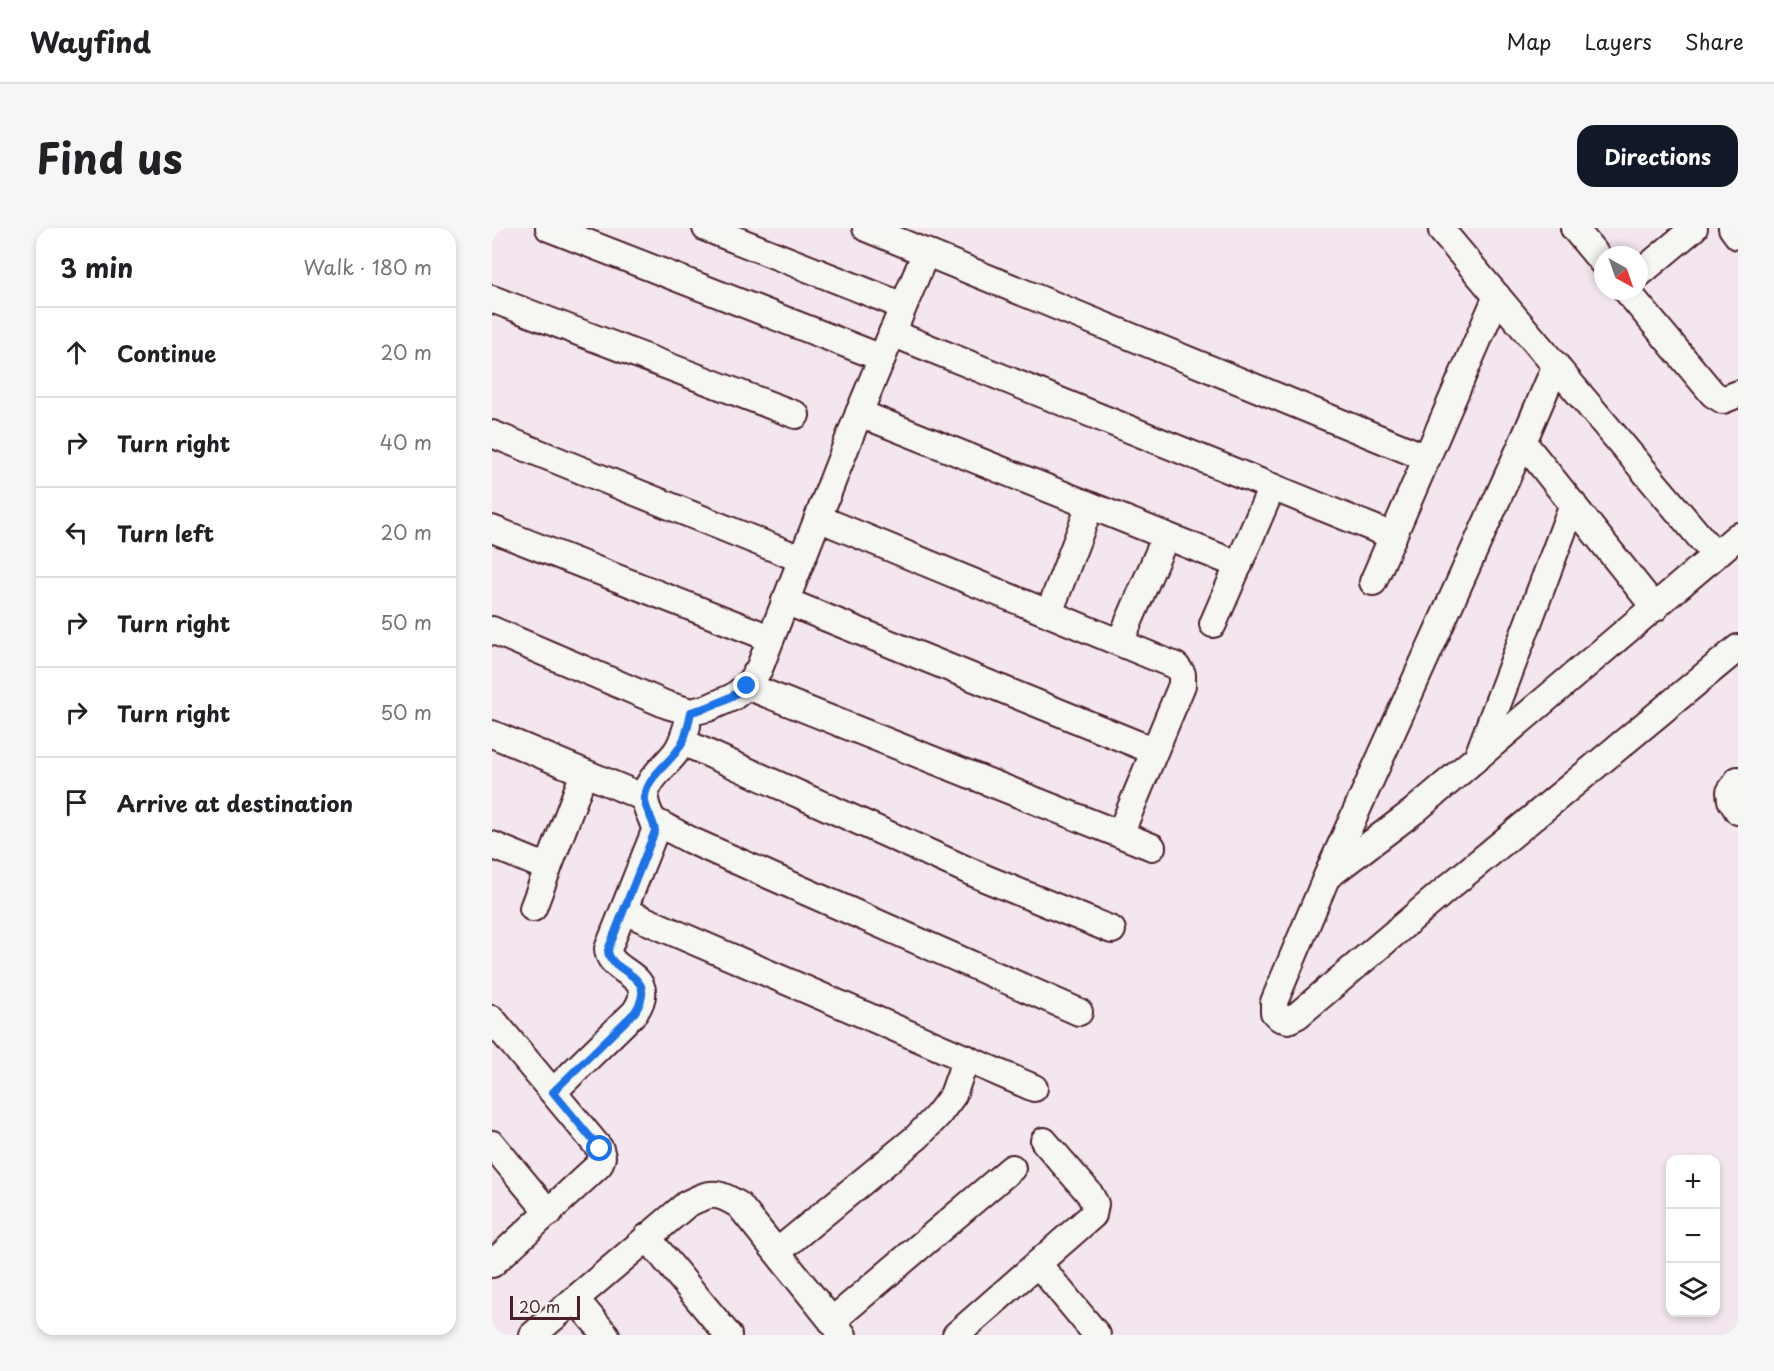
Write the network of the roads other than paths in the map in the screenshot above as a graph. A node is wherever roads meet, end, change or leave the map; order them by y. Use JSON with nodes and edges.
{"nodes":[{"id":1,"x":706,"y":228,"type":"edge"},
{"id":2,"x":866,"y":228,"type":"edge"},
{"id":3,"x":1574,"y":228,"type":"edge"},
{"id":4,"x":1694,"y":228,"type":"edge"},
{"id":5,"x":1732,"y":228,"type":"edge"},
{"id":6,"x":557,"y":229,"type":"edge"},
{"id":7,"x":1442,"y":231,"type":"dead end"},
{"id":8,"x":1738,"y":236,"type":"edge"},
{"id":9,"x":926,"y":252,"type":"junction"},
{"id":10,"x":1594,"y":252,"type":"edge"},
{"id":11,"x":1648,"y":266,"type":"edge"},
{"id":12,"x":1497,"y":296,"type":"junction"},
{"id":13,"x":492,"y":299,"type":"edge"},
{"id":14,"x":1634,"y":300,"type":"edge"},
{"id":15,"x":903,"y":306,"type":"junction"},
{"id":16,"x":892,"y":333,"type":"junction"},
{"id":17,"x":882,"y":358,"type":"junction"},
{"id":18,"x":1556,"y":365,"type":"junction"},
{"id":19,"x":1738,"y":394,"type":"edge"},
{"id":20,"x":859,"y":413,"type":"junction"},
{"id":21,"x":796,"y":415,"type":"dead end"},
{"id":22,"x":492,"y":434,"type":"edge"},
{"id":23,"x":1523,"y":442,"type":"junction"},
{"id":24,"x":1427,"y":458,"type":"junction"},
{"id":25,"x":1272,"y":487,"type":"junction"},
{"id":26,"x":1573,"y":504,"type":"junction"},
{"id":27,"x":1090,"y":506,"type":"junction"},
{"id":28,"x":818,"y":518,"type":"junction"},
{"id":29,"x":492,"y":529,"type":"edge"},
{"id":30,"x":1166,"y":536,"type":"junction"},
{"id":31,"x":1393,"y":536,"type":"junction"},
{"id":32,"x":1738,"y":536,"type":"edge"},
{"id":33,"x":1716,"y":555,"type":"junction"},
{"id":34,"x":801,"y":559,"type":"junction"},
{"id":35,"x":1239,"y":565,"type":"junction"},
{"id":36,"x":1373,"y":582,"type":"dead end"},
{"id":37,"x":785,"y":601,"type":"junction"},
{"id":38,"x":1655,"y":608,"type":"junction"},
{"id":39,"x":1049,"y":613,"type":"junction"},
{"id":40,"x":1213,"y":624,"type":"dead end"},
{"id":41,"x":492,"y":630,"type":"edge"},
{"id":42,"x":770,"y":638,"type":"junction"},
{"id":43,"x":1120,"y":642,"type":"junction"},
{"id":44,"x":1738,"y":648,"type":"edge"},
{"id":45,"x":747,"y":686,"type":"junction"},
{"id":46,"x":691,"y":712,"type":"junction"},
{"id":47,"x":492,"y":734,"type":"edge"},
{"id":48,"x":683,"y":742,"type":"junction"},
{"id":49,"x":1154,"y":751,"type":"junction"},
{"id":50,"x":1478,"y":756,"type":"junction"},
{"id":51,"x":584,"y":773,"type":"junction"},
{"id":52,"x":1738,"y":780,"type":"edge"},
{"id":53,"x":649,"y":809,"type":"junction"},
{"id":54,"x":1738,"y":811,"type":"edge"},
{"id":55,"x":1120,"y":834,"type":"junction"},
{"id":56,"x":492,"y":845,"type":"edge"},
{"id":57,"x":1152,"y":847,"type":"dead end"},
{"id":58,"x":548,"y":868,"type":"junction"},
{"id":59,"x":1327,"y":876,"type":"junction"},
{"id":60,"x":532,"y":908,"type":"dead end"},
{"id":61,"x":624,"y":911,"type":"junction"},
{"id":62,"x":1112,"y":930,"type":"dead end"},
{"id":63,"x":1079,"y":1012,"type":"dead end"},
{"id":64,"x":492,"y":1019,"type":"edge"},
{"id":65,"x":966,"y":1058,"type":"junction"},
{"id":66,"x":1034,"y":1088,"type":"dead end"},
{"id":67,"x":553,"y":1092,"type":"junction"},
{"id":68,"x":1044,"y":1141,"type":"dead end"},
{"id":69,"x":492,"y":1144,"type":"edge"},
{"id":70,"x":1012,"y":1168,"type":"dead end"},
{"id":71,"x":549,"y":1213,"type":"junction"},
{"id":72,"x":647,"y":1237,"type":"junction"},
{"id":73,"x":777,"y":1252,"type":"junction"},
{"id":74,"x":492,"y":1264,"type":"edge"},
{"id":75,"x":1038,"y":1264,"type":"junction"},
{"id":76,"x":576,"y":1299,"type":"junction"},
{"id":77,"x":838,"y":1328,"type":"edge"},
{"id":78,"x":971,"y":1330,"type":"edge"},
{"id":79,"x":533,"y":1335,"type":"edge"},
{"id":80,"x":606,"y":1335,"type":"edge"},
{"id":81,"x":728,"y":1335,"type":"edge"},
{"id":82,"x":1097,"y":1335,"type":"edge"}],
"edges":[{"from":1,"to":15,"type":"street"},
{"from":2,"to":9,"type":"street"},
{"from":3,"to":10,"type":"street"},
{"from":4,"to":11,"type":"street"},
{"from":5,"to":8,"type":"street"},
{"from":6,"to":17,"type":"street"},
{"from":7,"to":12,"type":"street"},
{"from":9,"to":15,"type":"street"},
{"from":9,"to":24,"type":"street"},
{"from":12,"to":18,"type":"street"},
{"from":12,"to":24,"type":"street"},
{"from":13,"to":21,"type":"street"},
{"from":14,"to":19,"type":"street"},
{"from":15,"to":16,"type":"street"},
{"from":16,"to":17,"type":"street"},
{"from":16,"to":25,"type":"street"},
{"from":17,"to":20,"type":"street"},
{"from":18,"to":23,"type":"street"},
{"from":18,"to":33,"type":"street"},
{"from":20,"to":27,"type":"street"},
{"from":20,"to":28,"type":"street"},
{"from":22,"to":34,"type":"street"},
{"from":23,"to":26,"type":"street"},
{"from":23,"to":59,"type":"street"},
{"from":24,"to":31,"type":"street"},
{"from":25,"to":31,"type":"street"},
{"from":25,"to":35,"type":"street"},
{"from":26,"to":38,"type":"street"},
{"from":26,"to":50,"type":"street"},
{"from":27,"to":30,"type":"street"},
{"from":27,"to":39,"type":"street"},
{"from":28,"to":34,"type":"street"},
{"from":28,"to":39,"type":"street"},
{"from":29,"to":42,"type":"street"},
{"from":30,"to":35,"type":"street"},
{"from":30,"to":43,"type":"street"},
{"from":31,"to":36,"type":"street"},
{"from":32,"to":33,"type":"street"},
{"from":33,"to":38,"type":"street"},
{"from":34,"to":37,"type":"street"},
{"from":35,"to":40,"type":"street"},
{"from":37,"to":42,"type":"street"},
{"from":37,"to":49,"type":"street"},
{"from":38,"to":50,"type":"street"},
{"from":39,"to":43,"type":"street"},
{"from":41,"to":46,"type":"street"},
{"from":42,"to":45,"type":"street"},
{"from":43,"to":49,"type":"street"},
{"from":44,"to":59,"type":"street"},
{"from":45,"to":46,"type":"street"},
{"from":45,"to":55,"type":"street"},
{"from":46,"to":48,"type":"street"},
{"from":47,"to":51,"type":"street"},
{"from":48,"to":53,"type":"street"},
{"from":48,"to":62,"type":"street"},
{"from":49,"to":55,"type":"street"},
{"from":50,"to":59,"type":"street"},
{"from":51,"to":53,"type":"street"},
{"from":51,"to":58,"type":"street"},
{"from":52,"to":54,"type":"street"},
{"from":53,"to":61,"type":"street"},
{"from":53,"to":63,"type":"street"},
{"from":55,"to":57,"type":"street"},
{"from":56,"to":58,"type":"street"},
{"from":58,"to":60,"type":"street"},
{"from":61,"to":65,"type":"street"},
{"from":61,"to":67,"type":"street"},
{"from":64,"to":67,"type":"street"},
{"from":65,"to":66,"type":"street"},
{"from":65,"to":73,"type":"street"},
{"from":67,"to":71,"type":"street"},
{"from":68,"to":75,"type":"street"},
{"from":69,"to":71,"type":"street"},
{"from":70,"to":77,"type":"street"},
{"from":71,"to":74,"type":"street"},
{"from":72,"to":73,"type":"street"},
{"from":72,"to":76,"type":"street"},
{"from":72,"to":81,"type":"street"},
{"from":73,"to":77,"type":"street"},
{"from":75,"to":78,"type":"street"},
{"from":75,"to":82,"type":"street"},
{"from":76,"to":79,"type":"street"},
{"from":76,"to":80,"type":"street"}]}
